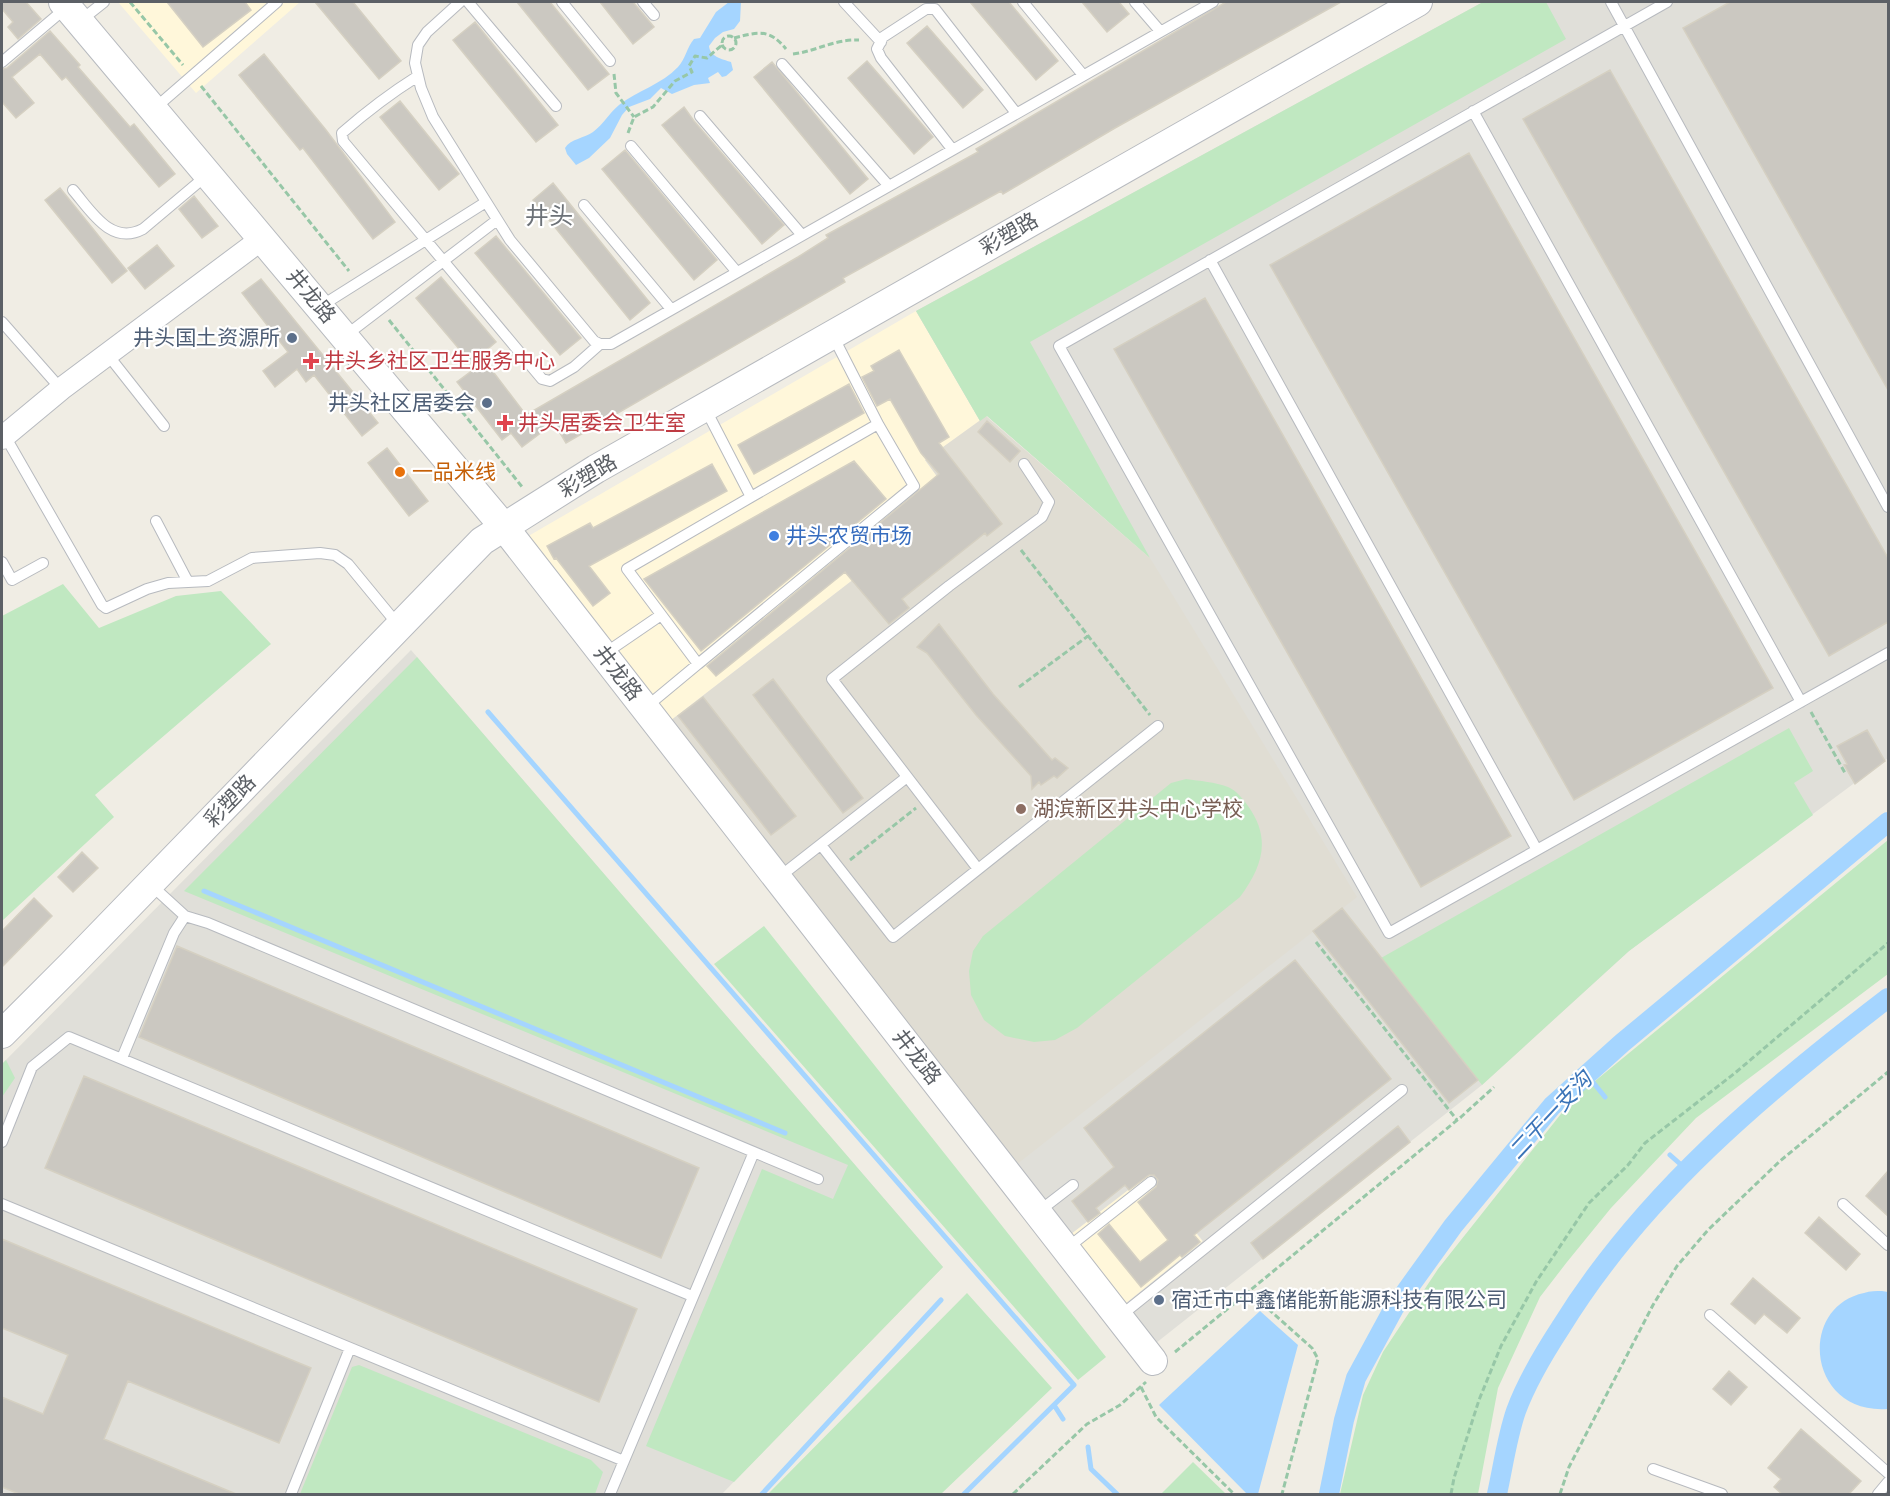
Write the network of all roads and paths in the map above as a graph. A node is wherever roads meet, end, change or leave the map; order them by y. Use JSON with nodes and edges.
{"nodes":[{"id":1,"x":104,"y":2,"type":"edge"},
{"id":2,"x":130,"y":2,"type":"edge"},
{"id":3,"x":277,"y":2,"type":"edge"},
{"id":4,"x":460,"y":2,"type":"edge"},
{"id":5,"x":468,"y":2,"type":"edge"},
{"id":6,"x":562,"y":2,"type":"edge"},
{"id":7,"x":643,"y":2,"type":"edge"},
{"id":8,"x":844,"y":2,"type":"edge"},
{"id":9,"x":1023,"y":2,"type":"edge"},
{"id":10,"x":1135,"y":2,"type":"edge"},
{"id":11,"x":1213,"y":2,"type":"edge"},
{"id":12,"x":1418,"y":2,"type":"edge"},
{"id":13,"x":1611,"y":2,"type":"edge"},
{"id":14,"x":1666,"y":2,"type":"edge"},
{"id":15,"x":937,"y":5,"type":"edge"},
{"id":16,"x":70,"y":10,"type":"edge"},
{"id":17,"x":654,"y":15,"type":"dead end"},
{"id":18,"x":1624,"y":26,"type":"junction"},
{"id":19,"x":1161,"y":31,"type":"junction"},
{"id":20,"x":734,"y":38,"type":"junction"},
{"id":21,"x":722,"y":45,"type":"junction"},
{"id":22,"x":879,"y":45,"type":"junction"},
{"id":23,"x":609,"y":61,"type":"joint"},
{"id":24,"x":2,"y":62,"type":"edge"},
{"id":25,"x":782,"y":64,"type":"dead end"},
{"id":26,"x":1083,"y":75,"type":"junction"},
{"id":27,"x":192,"y":76,"type":"junction"},
{"id":28,"x":418,"y":76,"type":"junction"},
{"id":29,"x":556,"y":106,"type":"dead end"},
{"id":30,"x":154,"y":109,"type":"junction"},
{"id":31,"x":1473,"y":111,"type":"junction"},
{"id":32,"x":1016,"y":113,"type":"junction"},
{"id":33,"x":700,"y":116,"type":"dead end"},
{"id":34,"x":634,"y":117,"type":"junction"},
{"id":35,"x":631,"y":146,"type":"joint"},
{"id":36,"x":952,"y":149,"type":"junction"},
{"id":37,"x":208,"y":174,"type":"junction"},
{"id":38,"x":888,"y":185,"type":"junction"},
{"id":39,"x":73,"y":190,"type":"dead end"},
{"id":40,"x":486,"y":202,"type":"junction"},
{"id":41,"x":584,"y":206,"type":"dead end"},
{"id":42,"x":497,"y":220,"type":"junction"},
{"id":43,"x":801,"y":234,"type":"junction"},
{"id":44,"x":262,"y":238,"type":"junction"},
{"id":45,"x":424,"y":240,"type":"junction"},
{"id":46,"x":1210,"y":260,"type":"junction"},
{"id":47,"x":442,"y":261,"type":"junction"},
{"id":48,"x":736,"y":271,"type":"junction"},
{"id":49,"x":358,"y":282,"type":"junction"},
{"id":50,"x":320,"y":306,"type":"junction"},
{"id":51,"x":380,"y":309,"type":"junction"},
{"id":52,"x":671,"y":309,"type":"junction"},
{"id":53,"x":2,"y":322,"type":"edge"},
{"id":54,"x":833,"y":335,"type":"junction"},
{"id":55,"x":345,"y":336,"type":"junction"},
{"id":56,"x":600,"y":344,"type":"junction"},
{"id":57,"x":108,"y":355,"type":"junction"},
{"id":58,"x":61,"y":390,"type":"junction"},
{"id":59,"x":705,"y":408,"type":"junction"},
{"id":60,"x":878,"y":424,"type":"junction"},
{"id":61,"x":164,"y":426,"type":"dead end"},
{"id":62,"x":3,"y":437,"type":"edge"},
{"id":63,"x":1024,"y":464,"type":"dead end"},
{"id":64,"x":751,"y":497,"type":"junction"},
{"id":65,"x":538,"y":506,"type":"junction"},
{"id":66,"x":1888,"y":507,"type":"edge"},
{"id":67,"x":156,"y":521,"type":"dead end"},
{"id":68,"x":504,"y":527,"type":"junction"},
{"id":69,"x":1012,"y":539,"type":"junction"},
{"id":70,"x":2,"y":562,"type":"edge"},
{"id":71,"x":43,"y":563,"type":"dead end"},
{"id":72,"x":188,"y":582,"type":"junction"},
{"id":73,"x":661,"y":615,"type":"junction"},
{"id":74,"x":399,"y":627,"type":"junction"},
{"id":75,"x":1088,"y":636,"type":"junction"},
{"id":76,"x":1888,"y":653,"type":"edge"},
{"id":77,"x":603,"y":654,"type":"junction"},
{"id":78,"x":698,"y":664,"type":"junction"},
{"id":79,"x":1019,"y":687,"type":"dead end"},
{"id":80,"x":1802,"y":701,"type":"junction"},
{"id":81,"x":645,"y":708,"type":"junction"},
{"id":82,"x":1158,"y":726,"type":"joint"},
{"id":83,"x":1845,"y":773,"type":"dead end"},
{"id":84,"x":907,"y":777,"type":"junction"},
{"id":85,"x":925,"y":801,"type":"junction"},
{"id":86,"x":821,"y":845,"type":"junction"},
{"id":87,"x":1537,"y":850,"type":"junction"},
{"id":88,"x":839,"y":868,"type":"junction"},
{"id":89,"x":978,"y":869,"type":"junction"},
{"id":90,"x":778,"y":878,"type":"junction"},
{"id":91,"x":150,"y":884,"type":"junction"},
{"id":92,"x":185,"y":916,"type":"junction"},
{"id":93,"x":1316,"y":942,"type":"dead end"},
{"id":94,"x":1888,"y":943,"type":"edge"},
{"id":95,"x":2,"y":1034,"type":"edge"},
{"id":96,"x":122,"y":1058,"type":"junction"},
{"id":97,"x":1888,"y":1072,"type":"edge"},
{"id":98,"x":1494,"y":1087,"type":"dead end"},
{"id":99,"x":1402,"y":1090,"type":"dead end"},
{"id":100,"x":1457,"y":1120,"type":"junction"},
{"id":101,"x":2,"y":1142,"type":"edge"},
{"id":102,"x":754,"y":1152,"type":"junction"},
{"id":103,"x":818,"y":1179,"type":"dead end"},
{"id":104,"x":1151,"y":1182,"type":"dead end"},
{"id":105,"x":1073,"y":1185,"type":"dead end"},
{"id":106,"x":2,"y":1204,"type":"edge"},
{"id":107,"x":1843,"y":1204,"type":"dead end"},
{"id":108,"x":1037,"y":1212,"type":"junction"},
{"id":109,"x":1888,"y":1245,"type":"edge"},
{"id":110,"x":1066,"y":1249,"type":"junction"},
{"id":111,"x":1248,"y":1291,"type":"junction"},
{"id":112,"x":692,"y":1296,"type":"junction"},
{"id":113,"x":1710,"y":1315,"type":"dead end"},
{"id":114,"x":1118,"y":1317,"type":"junction"},
{"id":115,"x":350,"y":1348,"type":"junction"},
{"id":116,"x":1155,"y":1364,"type":"junction"},
{"id":117,"x":1141,"y":1387,"type":"junction"},
{"id":118,"x":624,"y":1461,"type":"junction"},
{"id":119,"x":1653,"y":1469,"type":"dead end"},
{"id":120,"x":1888,"y":1473,"type":"edge"},
{"id":121,"x":1888,"y":1482,"type":"edge"},
{"id":122,"x":291,"y":1494,"type":"edge"},
{"id":123,"x":610,"y":1494,"type":"edge"},
{"id":124,"x":1013,"y":1494,"type":"edge"},
{"id":125,"x":1234,"y":1494,"type":"edge"},
{"id":126,"x":1282,"y":1494,"type":"edge"},
{"id":127,"x":1451,"y":1494,"type":"edge"},
{"id":128,"x":1560,"y":1494,"type":"edge"},
{"id":129,"x":1722,"y":1494,"type":"edge"},
{"id":130,"x":1878,"y":1494,"type":"edge"}],
"edges":[{"from":1,"to":16,"type":"lane"},
{"from":2,"to":27,"type":"path"},
{"from":3,"to":27,"type":"lane"},
{"from":4,"to":28,"type":"lane"},
{"from":5,"to":29,"type":"lane"},
{"from":6,"to":23,"type":"lane"},
{"from":7,"to":17,"type":"lane"},
{"from":8,"to":22,"type":"lane"},
{"from":9,"to":26,"type":"lane"},
{"from":10,"to":19,"type":"lane"},
{"from":11,"to":19,"type":"lane"},
{"from":12,"to":54,"type":"street","name":"彩塑路"},
{"from":13,"to":18,"type":"lane"},
{"from":14,"to":18,"type":"lane"},
{"from":15,"to":22,"type":"lane"},
{"from":15,"to":32,"type":"lane"},
{"from":16,"to":24,"type":"lane"},
{"from":16,"to":30,"type":"street","name":"井龙路"},
{"from":18,"to":31,"type":"lane"},
{"from":18,"to":66,"type":"lane"},
{"from":19,"to":26,"type":"lane"},
{"from":20,"to":21,"type":"path"},
{"from":20,"to":21,"type":"path"},
{"from":20,"to":22,"type":"path"},
{"from":21,"to":34,"type":"path"},
{"from":22,"to":36,"type":"lane"},
{"from":23,"to":34,"type":"path"},
{"from":25,"to":38,"type":"lane"},
{"from":26,"to":32,"type":"lane"},
{"from":27,"to":30,"type":"lane"},
{"from":27,"to":49,"type":"path"},
{"from":28,"to":40,"type":"lane"},
{"from":28,"to":45,"type":"lane"},
{"from":30,"to":37,"type":"street","name":"井龙路"},
{"from":31,"to":46,"type":"lane"},
{"from":31,"to":80,"type":"lane"},
{"from":32,"to":36,"type":"lane"},
{"from":33,"to":43,"type":"lane"},
{"from":34,"to":35,"type":"path"},
{"from":35,"to":48,"type":"lane"},
{"from":36,"to":38,"type":"lane"},
{"from":37,"to":39,"type":"lane"},
{"from":37,"to":44,"type":"street","name":"井龙路"},
{"from":38,"to":43,"type":"lane"},
{"from":40,"to":42,"type":"lane"},
{"from":40,"to":45,"type":"lane"},
{"from":41,"to":52,"type":"lane"},
{"from":42,"to":47,"type":"lane"},
{"from":42,"to":56,"type":"lane"},
{"from":43,"to":48,"type":"lane"},
{"from":44,"to":50,"type":"street","name":"井龙路"},
{"from":44,"to":57,"type":"street"},
{"from":45,"to":47,"type":"lane"},
{"from":45,"to":49,"type":"lane"},
{"from":46,"to":87,"type":"lane"},
{"from":46,"to":87,"type":"lane"},
{"from":47,"to":51,"type":"lane"},
{"from":47,"to":56,"type":"lane"},
{"from":48,"to":52,"type":"lane"},
{"from":49,"to":50,"type":"lane"},
{"from":50,"to":55,"type":"street","name":"井龙路"},
{"from":51,"to":55,"type":"lane"},
{"from":51,"to":65,"type":"path"},
{"from":52,"to":56,"type":"lane"},
{"from":53,"to":58,"type":"lane"},
{"from":54,"to":59,"type":"street","name":"彩塑路"},
{"from":54,"to":60,"type":"lane"},
{"from":55,"to":68,"type":"street","name":"井龙路"},
{"from":57,"to":58,"type":"street"},
{"from":57,"to":61,"type":"lane"},
{"from":58,"to":62,"type":"street"},
{"from":59,"to":64,"type":"lane"},
{"from":59,"to":65,"type":"street","name":"彩塑路"},
{"from":60,"to":64,"type":"lane"},
{"from":60,"to":78,"type":"lane"},
{"from":62,"to":72,"type":"lane"},
{"from":63,"to":69,"type":"lane"},
{"from":64,"to":73,"type":"lane"},
{"from":65,"to":68,"type":"street","name":"彩塑路"},
{"from":67,"to":72,"type":"lane"},
{"from":68,"to":74,"type":"street","name":"彩塑路"},
{"from":68,"to":77,"type":"street","name":"井龙路"},
{"from":69,"to":75,"type":"path"},
{"from":69,"to":84,"type":"lane"},
{"from":70,"to":71,"type":"lane"},
{"from":72,"to":74,"type":"lane"},
{"from":73,"to":77,"type":"lane"},
{"from":73,"to":78,"type":"lane"},
{"from":74,"to":91,"type":"street","name":"彩塑路"},
{"from":75,"to":79,"type":"path"},
{"from":75,"to":82,"type":"path"},
{"from":76,"to":80,"type":"lane"},
{"from":77,"to":81,"type":"street","name":"井龙路"},
{"from":78,"to":81,"type":"lane"},
{"from":80,"to":83,"type":"path"},
{"from":80,"to":87,"type":"lane"},
{"from":81,"to":90,"type":"street","name":"井龙路"},
{"from":82,"to":89,"type":"lane"},
{"from":84,"to":85,"type":"lane"},
{"from":84,"to":86,"type":"lane"},
{"from":85,"to":88,"type":"path"},
{"from":85,"to":89,"type":"lane"},
{"from":86,"to":88,"type":"lane"},
{"from":86,"to":90,"type":"lane"},
{"from":88,"to":89,"type":"lane"},
{"from":90,"to":108,"type":"street","name":"井龙路"},
{"from":91,"to":92,"type":"lane"},
{"from":91,"to":95,"type":"street","name":"彩塑路"},
{"from":92,"to":96,"type":"lane"},
{"from":92,"to":102,"type":"lane"},
{"from":93,"to":100,"type":"path"},
{"from":94,"to":127,"type":"path"},
{"from":96,"to":101,"type":"lane"},
{"from":96,"to":112,"type":"lane"},
{"from":97,"to":128,"type":"path"},
{"from":98,"to":100,"type":"path"},
{"from":99,"to":114,"type":"lane"},
{"from":100,"to":111,"type":"path"},
{"from":102,"to":103,"type":"lane"},
{"from":102,"to":112,"type":"lane"},
{"from":104,"to":110,"type":"lane"},
{"from":105,"to":108,"type":"lane"},
{"from":106,"to":115,"type":"lane"},
{"from":107,"to":109,"type":"lane"},
{"from":108,"to":110,"type":"street","name":"井龙路"},
{"from":110,"to":114,"type":"street","name":"井龙路"},
{"from":111,"to":116,"type":"path"},
{"from":111,"to":126,"type":"path"},
{"from":112,"to":118,"type":"lane"},
{"from":113,"to":120,"type":"lane"},
{"from":114,"to":116,"type":"street","name":"井龙路"},
{"from":115,"to":118,"type":"lane"},
{"from":115,"to":122,"type":"lane"},
{"from":116,"to":117,"type":"path"},
{"from":117,"to":124,"type":"path"},
{"from":117,"to":125,"type":"path"},
{"from":118,"to":123,"type":"lane"},
{"from":119,"to":129,"type":"lane"},
{"from":121,"to":130,"type":"lane"}]}
